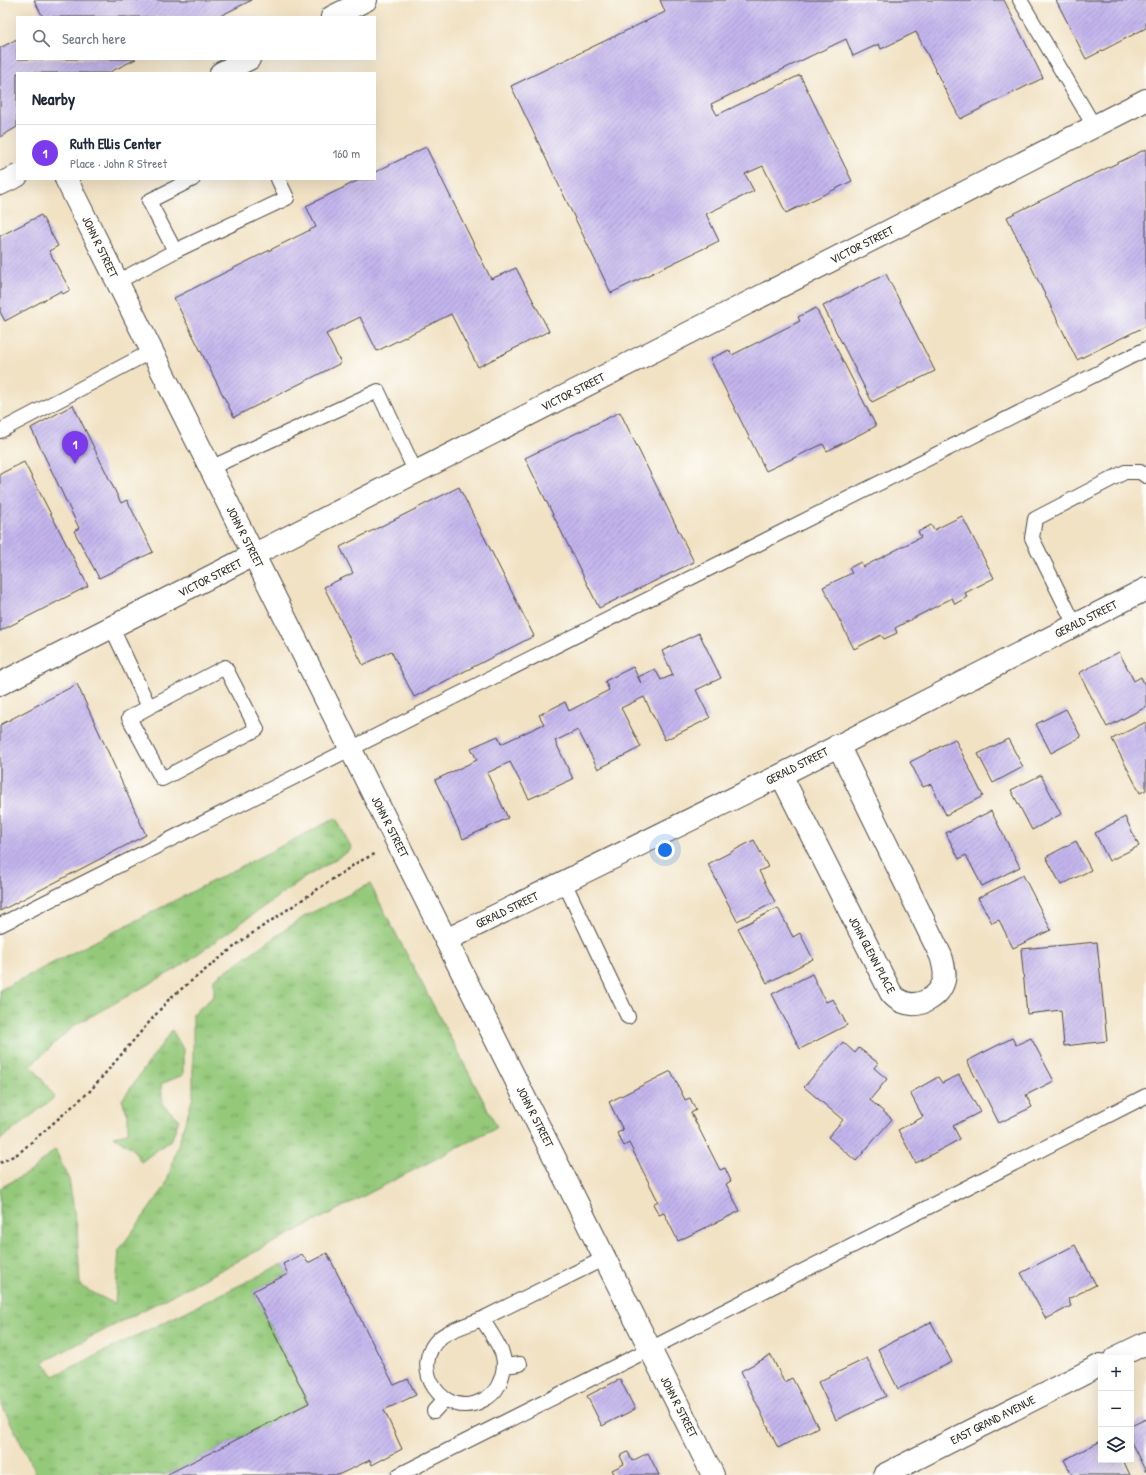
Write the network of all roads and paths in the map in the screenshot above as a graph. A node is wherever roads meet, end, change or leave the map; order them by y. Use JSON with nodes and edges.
{"nodes":[{"id":1,"x":366,"y":0,"type":"edge"},
{"id":2,"x":1020,"y":0,"type":"edge"},
{"id":3,"x":334,"y":16,"type":"edge"},
{"id":4,"x":247,"y":60,"type":"edge"},
{"id":5,"x":223,"y":72,"type":"edge"},
{"id":6,"x":1146,"y":100,"type":"edge"},
{"id":7,"x":1094,"y":126,"type":"junction"},
{"id":8,"x":16,"y":176,"type":"edge"},
{"id":9,"x":66,"y":180,"type":"edge"},
{"id":10,"x":191,"y":180,"type":"edge"},
{"id":11,"x":278,"y":180,"type":"edge"},
{"id":12,"x":0,"y":184,"type":"edge"},
{"id":13,"x":175,"y":251,"type":"junction"},
{"id":14,"x":117,"y":282,"type":"junction"},
{"id":15,"x":1146,"y":349,"type":"edge"},
{"id":16,"x":152,"y":350,"type":"junction"},
{"id":17,"x":0,"y":431,"type":"edge"},
{"id":18,"x":210,"y":468,"type":"junction"},
{"id":19,"x":416,"y":473,"type":"junction"},
{"id":20,"x":1146,"y":476,"type":"edge"},
{"id":21,"x":254,"y":556,"type":"junction"},
{"id":22,"x":1146,"y":588,"type":"edge"},
{"id":23,"x":1075,"y":625,"type":"junction"},
{"id":24,"x":112,"y":628,"type":"junction"},
{"id":25,"x":0,"y":684,"type":"edge"},
{"id":26,"x":150,"y":707,"type":"junction"},
{"id":27,"x":838,"y":745,"type":"junction"},
{"id":28,"x":351,"y":749,"type":"junction"},
{"id":29,"x":781,"y":775,"type":"junction"},
{"id":30,"x":398,"y":843,"type":"junction"},
{"id":31,"x":564,"y":882,"type":"junction"},
{"id":32,"x":0,"y":925,"type":"edge"},
{"id":33,"x":446,"y":940,"type":"junction"},
{"id":34,"x":628,"y":1017,"type":"dead end"},
{"id":35,"x":1146,"y":1096,"type":"edge"},
{"id":36,"x":0,"y":1163,"type":"edge"},
{"id":37,"x":605,"y":1258,"type":"junction"},
{"id":38,"x":482,"y":1319,"type":"junction"},
{"id":39,"x":1146,"y":1343,"type":"edge"},
{"id":40,"x":650,"y":1349,"type":"junction"},
{"id":41,"x":1122,"y":1355,"type":"edge"},
{"id":42,"x":520,"y":1364,"type":"dead end"},
{"id":43,"x":504,"y":1366,"type":"junction"},
{"id":44,"x":1098,"y":1367,"type":"edge"},
{"id":45,"x":445,"y":1399,"type":"junction"},
{"id":46,"x":434,"y":1411,"type":"dead end"},
{"id":47,"x":399,"y":1475,"type":"edge"},
{"id":48,"x":713,"y":1475,"type":"edge"},
{"id":49,"x":884,"y":1475,"type":"edge"}],
"edges":[{"from":1,"to":3,"type":"street"},
{"from":2,"to":7,"type":"lane"},
{"from":4,"to":5,"type":"street"},
{"from":6,"to":7,"type":"street","name":"VICTOR STREET"},
{"from":7,"to":19,"type":"street","name":"VICTOR STREET"},
{"from":8,"to":12,"type":"street"},
{"from":9,"to":14,"type":"street","name":"JOHN R STREET"},
{"from":10,"to":13,"type":"lane"},
{"from":11,"to":13,"type":"lane"},
{"from":13,"to":14,"type":"lane"},
{"from":14,"to":16,"type":"street","name":"JOHN R STREET"},
{"from":15,"to":28,"type":"lane"},
{"from":16,"to":17,"type":"lane"},
{"from":16,"to":18,"type":"street","name":"JOHN R STREET"},
{"from":18,"to":19,"type":"lane"},
{"from":18,"to":21,"type":"street","name":"JOHN R STREET"},
{"from":19,"to":21,"type":"street","name":"VICTOR STREET"},
{"from":20,"to":23,"type":"lane"},
{"from":21,"to":24,"type":"street","name":"VICTOR STREET"},
{"from":21,"to":28,"type":"street","name":"JOHN R STREET"},
{"from":22,"to":23,"type":"street","name":"GERALD STREET"},
{"from":23,"to":27,"type":"street","name":"GERALD STREET"},
{"from":24,"to":25,"type":"street","name":"VICTOR STREET"},
{"from":24,"to":26,"type":"lane"},
{"from":26,"to":26,"type":"lane"},
{"from":27,"to":29,"type":"street","name":"GERALD STREET"},
{"from":27,"to":29,"type":"street","name":"JOHN GLENN PLACE"},
{"from":28,"to":30,"type":"street","name":"JOHN R STREET"},
{"from":28,"to":32,"type":"lane"},
{"from":29,"to":31,"type":"street","name":"GERALD STREET"},
{"from":30,"to":33,"type":"street","name":"JOHN R STREET"},
{"from":30,"to":36,"type":"path"},
{"from":31,"to":33,"type":"street","name":"GERALD STREET"},
{"from":31,"to":34,"type":"lane"},
{"from":33,"to":37,"type":"street","name":"JOHN R STREET"},
{"from":35,"to":40,"type":"lane"},
{"from":37,"to":38,"type":"lane"},
{"from":37,"to":40,"type":"street","name":"JOHN R STREET"},
{"from":38,"to":43,"type":"lane"},
{"from":38,"to":45,"type":"lane"},
{"from":39,"to":41,"type":"street"},
{"from":40,"to":47,"type":"lane"},
{"from":40,"to":48,"type":"street","name":"JOHN R STREET"},
{"from":42,"to":43,"type":"lane"},
{"from":43,"to":45,"type":"lane"},
{"from":44,"to":49,"type":"street","name":"EAST GRAND AVENUE"},
{"from":45,"to":46,"type":"lane"}]}
